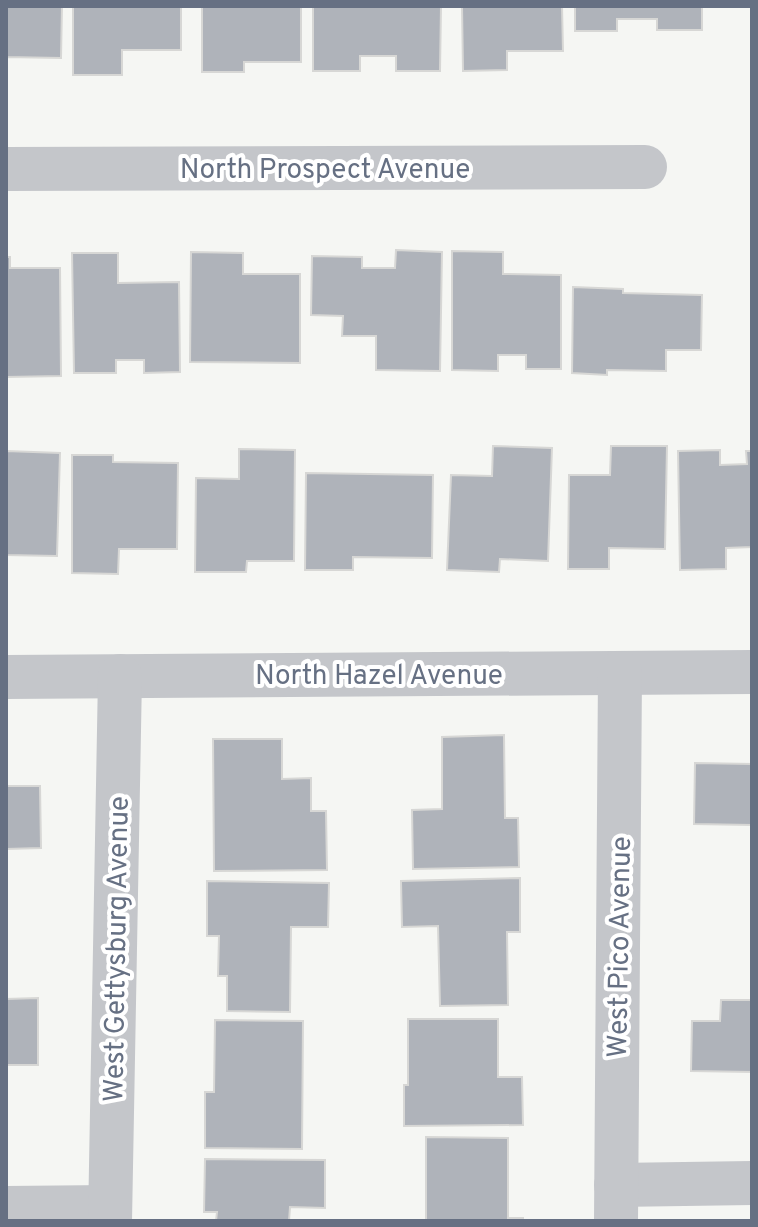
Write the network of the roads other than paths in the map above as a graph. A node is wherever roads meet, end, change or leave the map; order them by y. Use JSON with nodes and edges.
{"nodes":[{"id":1,"x":645,"y":167,"type":"dead end"},
{"id":2,"x":6,"y":169,"type":"edge"},
{"id":3,"x":752,"y":672,"type":"edge"},
{"id":4,"x":620,"y":673,"type":"junction"},
{"id":5,"x":120,"y":676,"type":"junction"},
{"id":6,"x":6,"y":677,"type":"edge"},
{"id":7,"x":752,"y":1183,"type":"edge"},
{"id":8,"x":616,"y":1203,"type":"edge"},
{"id":9,"x":6,"y":1208,"type":"edge"},
{"id":10,"x":110,"y":1214,"type":"edge"}],
"edges":[{"from":1,"to":2,"type":"street","name":"North Prospect Avenue"},
{"from":3,"to":4,"type":"street","name":"North Hazel Avenue"},
{"from":4,"to":5,"type":"street","name":"North Hazel Avenue"},
{"from":4,"to":8,"type":"street","name":"West Pico Avenue"},
{"from":5,"to":6,"type":"street","name":"North Hazel Avenue"},
{"from":5,"to":10,"type":"street","name":"West Gettysburg Avenue"},
{"from":7,"to":8,"type":"street"},
{"from":9,"to":10,"type":"street"}]}
